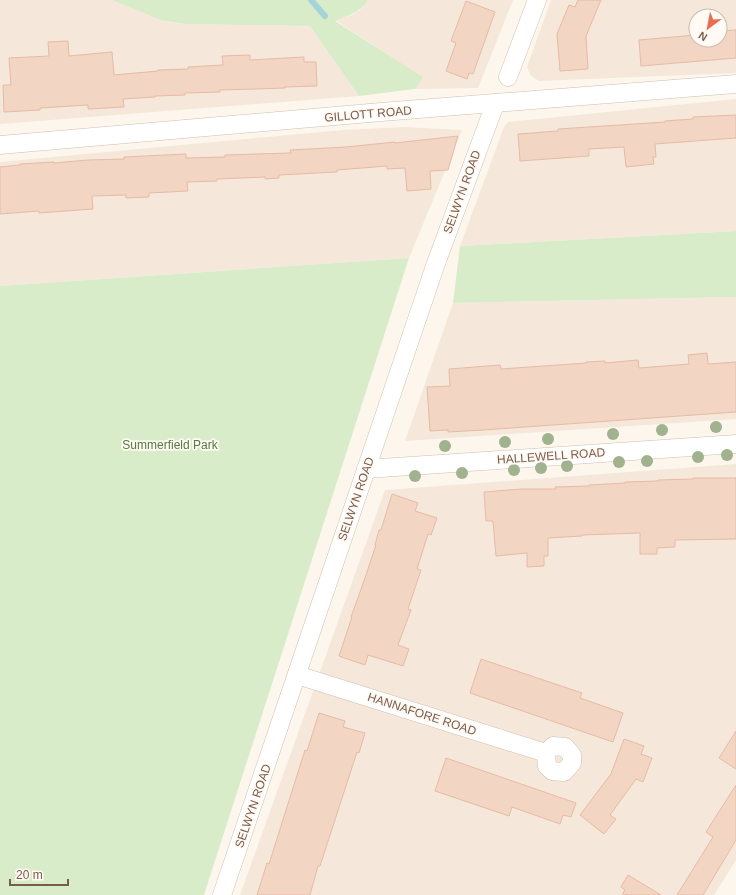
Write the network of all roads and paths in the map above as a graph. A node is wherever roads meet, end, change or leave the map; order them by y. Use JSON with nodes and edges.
{"nodes":[{"id":1,"x":536,"y":0,"type":"edge"},
{"id":2,"x":508,"y":77,"type":"dead end"},
{"id":3,"x":736,"y":84,"type":"edge"},
{"id":4,"x":495,"y":104,"type":"junction"},
{"id":5,"x":0,"y":145,"type":"edge"},
{"id":6,"x":736,"y":444,"type":"edge"},
{"id":7,"x":366,"y":469,"type":"junction"},
{"id":8,"x":297,"y":675,"type":"junction"},
{"id":9,"x":546,"y":753,"type":"dead end"},
{"id":10,"x":222,"y":895,"type":"edge"}],
"edges":[{"from":1,"to":2,"type":"street"},
{"from":3,"to":4,"type":"street","name":"GILLOTT ROAD"},
{"from":4,"to":5,"type":"street","name":"GILLOTT ROAD"},
{"from":4,"to":7,"type":"street","name":"SELWYN ROAD"},
{"from":6,"to":7,"type":"street","name":"HALLEWELL ROAD"},
{"from":7,"to":8,"type":"street","name":"SELWYN ROAD"},
{"from":8,"to":9,"type":"street","name":"HANNAFORE ROAD"},
{"from":8,"to":10,"type":"street","name":"SELWYN ROAD"}]}
